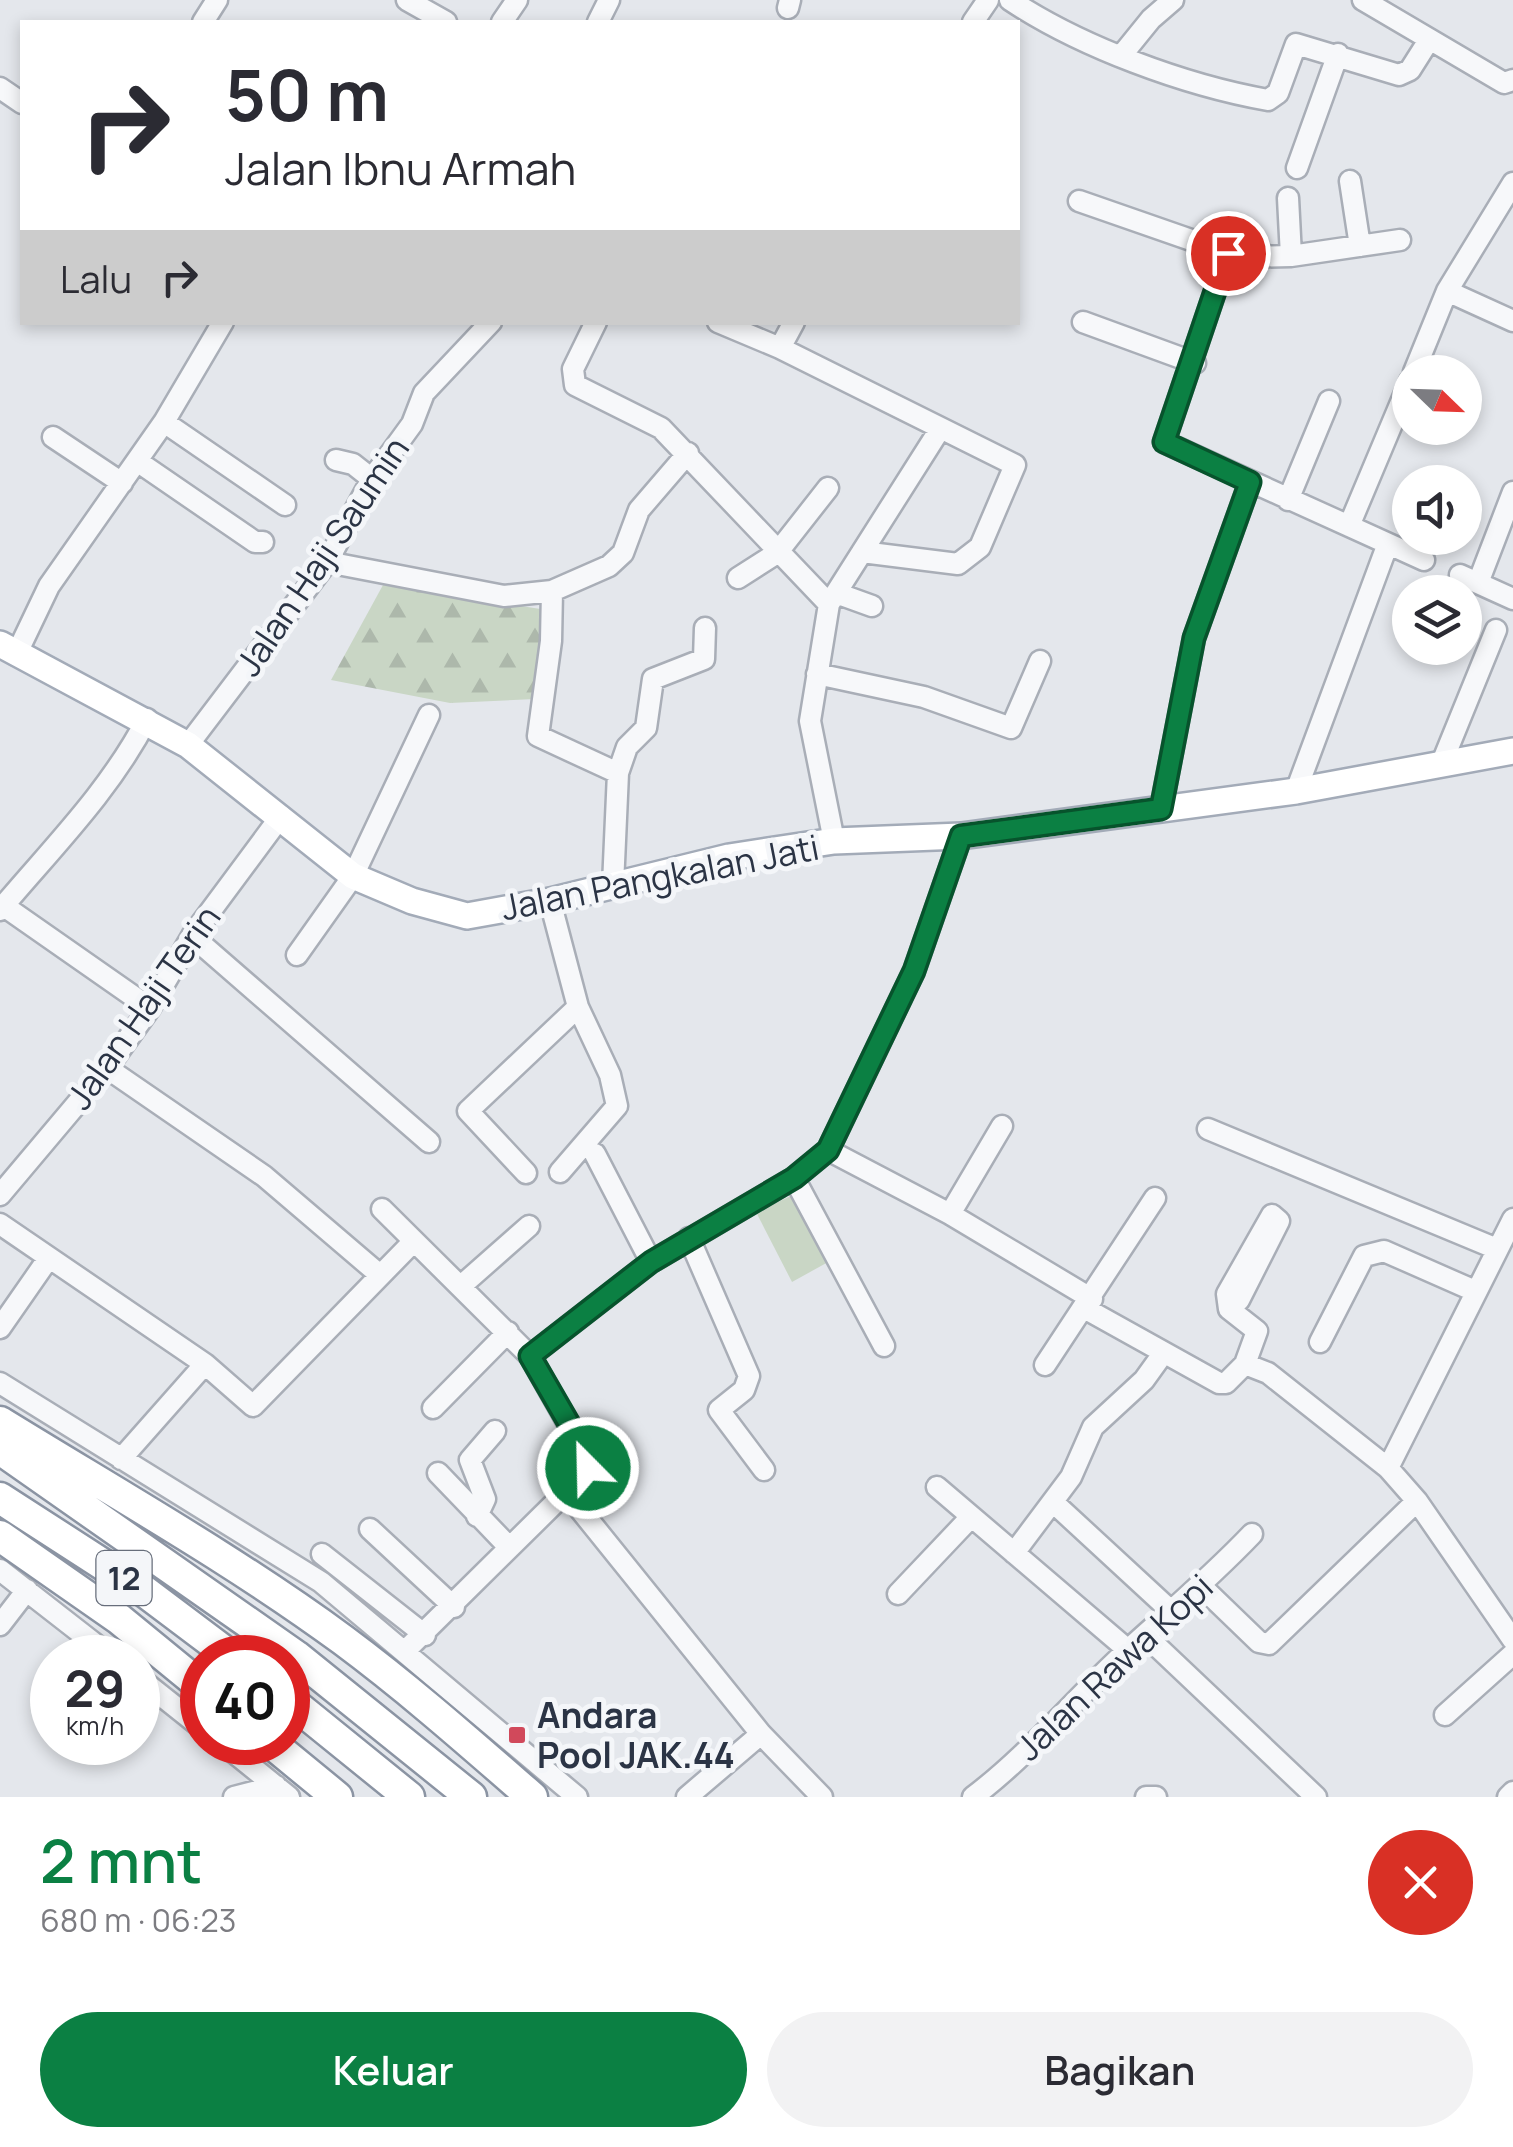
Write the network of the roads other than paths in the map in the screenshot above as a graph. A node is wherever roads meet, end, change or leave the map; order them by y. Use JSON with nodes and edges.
{"nodes":[{"id":1,"x":407,"y":0,"type":"edge"},
{"id":2,"x":1010,"y":0,"type":"edge"},
{"id":3,"x":1173,"y":0,"type":"edge"},
{"id":4,"x":1363,"y":0,"type":"edge"},
{"id":5,"x":432,"y":19,"type":"edge"},
{"id":6,"x":1429,"y":40,"type":"junction"},
{"id":7,"x":1338,"y":54,"type":"junction"},
{"id":8,"x":1121,"y":56,"type":"junction"},
{"id":9,"x":1513,"y":80,"type":"edge"},
{"id":10,"x":1297,"y":168,"type":"dead end"},
{"id":11,"x":1350,"y":181,"type":"dead end"},
{"id":12,"x":1513,"y":183,"type":"edge"},
{"id":13,"x":1288,"y":198,"type":"dead end"},
{"id":14,"x":1079,"y":201,"type":"dead end"},
{"id":15,"x":1400,"y":240,"type":"dead end"},
{"id":16,"x":1360,"y":246,"type":"junction"},
{"id":17,"x":1228,"y":253,"type":"junction"},
{"id":18,"x":1291,"y":256,"type":"junction"},
{"id":19,"x":1448,"y":291,"type":"junction"},
{"id":20,"x":1513,"y":321,"type":"edge"},
{"id":21,"x":1083,"y":322,"type":"dead end"},
{"id":22,"x":221,"y":325,"type":"edge"},
{"id":23,"x":488,"y":325,"type":"edge"},
{"id":24,"x":595,"y":325,"type":"edge"},
{"id":25,"x":725,"y":325,"type":"edge"},
{"id":26,"x":792,"y":325,"type":"edge"},
{"id":27,"x":780,"y":348,"type":"junction"},
{"id":28,"x":1421,"y":355,"type":"edge"},
{"id":29,"x":1194,"y":363,"type":"junction"},
{"id":30,"x":1329,"y":401,"type":"dead end"},
{"id":31,"x":164,"y":422,"type":"junction"},
{"id":32,"x":1392,"y":424,"type":"edge"},
{"id":33,"x":940,"y":429,"type":"junction"},
{"id":34,"x":53,"y":437,"type":"dead end"},
{"id":35,"x":688,"y":454,"type":"junction"},
{"id":36,"x":336,"y":460,"type":"dead end"},
{"id":37,"x":136,"y":461,"type":"junction"},
{"id":38,"x":372,"y":479,"type":"junction"},
{"id":39,"x":1250,"y":482,"type":"junction"},
{"id":40,"x":122,"y":483,"type":"junction"},
{"id":41,"x":828,"y":488,"type":"dead end"},
{"id":42,"x":1513,"y":492,"type":"edge"},
{"id":43,"x":1288,"y":500,"type":"junction"},
{"id":44,"x":285,"y":504,"type":"dead end"},
{"id":45,"x":1349,"y":526,"type":"junction"},
{"id":46,"x":263,"y":542,"type":"dead end"},
{"id":47,"x":1387,"y":546,"type":"junction"},
{"id":48,"x":862,"y":552,"type":"junction"},
{"id":49,"x":777,"y":553,"type":"junction"},
{"id":50,"x":1424,"y":560,"type":"dead end"},
{"id":51,"x":326,"y":562,"type":"junction"},
{"id":52,"x":738,"y":578,"type":"dead end"},
{"id":53,"x":552,"y":590,"type":"junction"},
{"id":54,"x":833,"y":598,"type":"junction"},
{"id":55,"x":1513,"y":599,"type":"edge"},
{"id":56,"x":872,"y":606,"type":"dead end"},
{"id":57,"x":704,"y":628,"type":"dead end"},
{"id":58,"x":1496,"y":630,"type":"dead end"},
{"id":59,"x":8,"y":649,"type":"edge"},
{"id":60,"x":1040,"y":661,"type":"dead end"},
{"id":61,"x":816,"y":674,"type":"junction"},
{"id":62,"x":429,"y":715,"type":"dead end"},
{"id":63,"x":147,"y":719,"type":"junction"},
{"id":64,"x":188,"y":744,"type":"junction"},
{"id":65,"x":1513,"y":752,"type":"edge"},
{"id":66,"x":1441,"y":765,"type":"junction"},
{"id":67,"x":618,"y":773,"type":"junction"},
{"id":68,"x":1296,"y":791,"type":"junction"},
{"id":69,"x":1161,"y":809,"type":"junction"},
{"id":70,"x":281,"y":816,"type":"junction"},
{"id":71,"x":961,"y":836,"type":"junction"},
{"id":72,"x":834,"y":841,"type":"junction"},
{"id":73,"x":353,"y":876,"type":"junction"},
{"id":74,"x":613,"y":884,"type":"junction"},
{"id":75,"x":550,"y":901,"type":"junction"},
{"id":76,"x":2,"y":908,"type":"edge"},
{"id":77,"x":192,"y":936,"type":"junction"},
{"id":78,"x":297,"y":954,"type":"dead end"},
{"id":79,"x":150,"y":1008,"type":"junction"},
{"id":80,"x":578,"y":1008,"type":"junction"},
{"id":81,"x":106,"y":1068,"type":"junction"},
{"id":82,"x":1002,"y":1126,"type":"dead end"},
{"id":83,"x":1208,"y":1128,"type":"dead end"},
{"id":84,"x":429,"y":1142,"type":"dead end"},
{"id":85,"x":828,"y":1150,"type":"junction"},
{"id":86,"x":595,"y":1154,"type":"dead end"},
{"id":87,"x":560,"y":1172,"type":"dead end"},
{"id":88,"x":526,"y":1173,"type":"dead end"},
{"id":89,"x":794,"y":1178,"type":"junction"},
{"id":90,"x":0,"y":1195,"type":"edge"},
{"id":91,"x":1156,"y":1198,"type":"dead end"},
{"id":92,"x":382,"y":1209,"type":"dead end"},
{"id":93,"x":950,"y":1214,"type":"junction"},
{"id":94,"x":1513,"y":1220,"type":"edge"},
{"id":95,"x":0,"y":1224,"type":"edge"},
{"id":96,"x":529,"y":1226,"type":"dead end"},
{"id":97,"x":689,"y":1238,"type":"junction"},
{"id":98,"x":414,"y":1241,"type":"junction"},
{"id":99,"x":1497,"y":1250,"type":"junction"},
{"id":100,"x":48,"y":1259,"type":"junction"},
{"id":101,"x":651,"y":1262,"type":"junction"},
{"id":102,"x":380,"y":1274,"type":"junction"},
{"id":103,"x":461,"y":1286,"type":"junction"},
{"id":104,"x":1476,"y":1290,"type":"junction"},
{"id":105,"x":1231,"y":1302,"type":"dead end"},
{"id":106,"x":1089,"y":1304,"type":"junction"},
{"id":107,"x":0,"y":1328,"type":"edge"},
{"id":108,"x":508,"y":1332,"type":"junction"},
{"id":109,"x":1320,"y":1342,"type":"dead end"},
{"id":110,"x":884,"y":1346,"type":"dead end"},
{"id":111,"x":1162,"y":1355,"type":"junction"},
{"id":112,"x":530,"y":1356,"type":"junction"},
{"id":113,"x":205,"y":1364,"type":"junction"},
{"id":114,"x":1246,"y":1364,"type":"junction"},
{"id":115,"x":1045,"y":1366,"type":"dead end"},
{"id":116,"x":0,"y":1384,"type":"edge"},
{"id":117,"x":432,"y":1408,"type":"dead end"},
{"id":118,"x":0,"y":1422,"type":"edge"},
{"id":119,"x":495,"y":1431,"type":"dead end"},
{"id":120,"x":0,"y":1449,"type":"edge"},
{"id":121,"x":122,"y":1459,"type":"junction"},
{"id":122,"x":1388,"y":1468,"type":"junction"},
{"id":123,"x":764,"y":1470,"type":"dead end"},
{"id":124,"x":438,"y":1473,"type":"dead end"},
{"id":125,"x":937,"y":1486,"type":"dead end"},
{"id":126,"x":566,"y":1492,"type":"junction"},
{"id":127,"x":0,"y":1498,"type":"edge"},
{"id":128,"x":1417,"y":1501,"type":"junction"},
{"id":129,"x":1054,"y":1503,"type":"junction"},
{"id":130,"x":477,"y":1516,"type":"junction"},
{"id":131,"x":970,"y":1518,"type":"junction"},
{"id":132,"x":370,"y":1529,"type":"dead end"},
{"id":133,"x":1252,"y":1534,"type":"dead end"},
{"id":134,"x":0,"y":1536,"type":"edge"},
{"id":135,"x":509,"y":1547,"type":"junction"},
{"id":136,"x":1014,"y":1553,"type":"junction"},
{"id":137,"x":322,"y":1554,"type":"dead end"},
{"id":138,"x":0,"y":1570,"type":"edge"},
{"id":139,"x":1202,"y":1587,"type":"junction"},
{"id":140,"x":27,"y":1590,"type":"junction"},
{"id":141,"x":898,"y":1594,"type":"dead end"},
{"id":142,"x":454,"y":1607,"type":"junction"},
{"id":143,"x":1171,"y":1610,"type":"junction"},
{"id":144,"x":0,"y":1625,"type":"edge"},
{"id":145,"x":84,"y":1635,"type":"edge"},
{"id":146,"x":202,"y":1635,"type":"edge"},
{"id":147,"x":425,"y":1635,"type":"junction"},
{"id":148,"x":1149,"y":1639,"type":"junction"},
{"id":149,"x":1513,"y":1640,"type":"edge"},
{"id":150,"x":406,"y":1650,"type":"junction"},
{"id":151,"x":1128,"y":1650,"type":"junction"},
{"id":152,"x":1513,"y":1654,"type":"edge"},
{"id":153,"x":180,"y":1669,"type":"edge"},
{"id":154,"x":160,"y":1695,"type":"edge"},
{"id":155,"x":180,"y":1710,"type":"edge"},
{"id":156,"x":1445,"y":1715,"type":"dead end"},
{"id":157,"x":310,"y":1717,"type":"edge"},
{"id":158,"x":761,"y":1734,"type":"junction"},
{"id":159,"x":250,"y":1765,"type":"edge"},
{"id":160,"x":298,"y":1765,"type":"edge"},
{"id":161,"x":282,"y":1791,"type":"edge"},
{"id":162,"x":234,"y":1797,"type":"edge"},
{"id":163,"x":336,"y":1797,"type":"edge"},
{"id":164,"x":409,"y":1797,"type":"edge"},
{"id":165,"x":471,"y":1797,"type":"edge"},
{"id":166,"x":532,"y":1797,"type":"edge"},
{"id":167,"x":576,"y":1797,"type":"edge"},
{"id":168,"x":687,"y":1797,"type":"edge"},
{"id":169,"x":822,"y":1797,"type":"edge"},
{"id":170,"x":973,"y":1797,"type":"edge"},
{"id":171,"x":1146,"y":1797,"type":"edge"},
{"id":172,"x":1156,"y":1797,"type":"edge"},
{"id":173,"x":1316,"y":1797,"type":"edge"}],
"edges":[{"from":1,"to":5,"type":"street"},
{"from":2,"to":8,"type":"street"},
{"from":3,"to":8,"type":"street"},
{"from":4,"to":6,"type":"street"},
{"from":6,"to":7,"type":"street"},
{"from":6,"to":9,"type":"street"},
{"from":7,"to":8,"type":"street"},
{"from":7,"to":10,"type":"street"},
{"from":11,"to":16,"type":"street"},
{"from":12,"to":19,"type":"street"},
{"from":13,"to":18,"type":"street"},
{"from":14,"to":17,"type":"street"},
{"from":15,"to":16,"type":"street"},
{"from":16,"to":18,"type":"street"},
{"from":17,"to":18,"type":"street"},
{"from":17,"to":29,"type":"street"},
{"from":19,"to":20,"type":"street"},
{"from":19,"to":28,"type":"street"},
{"from":21,"to":29,"type":"street"},
{"from":22,"to":31,"type":"street"},
{"from":23,"to":38,"type":"street","name":"Jalan Haji Saumin"},
{"from":24,"to":35,"type":"street"},
{"from":25,"to":27,"type":"street"},
{"from":26,"to":27,"type":"street"},
{"from":27,"to":33,"type":"street"},
{"from":29,"to":39,"type":"street"},
{"from":30,"to":43,"type":"street"},
{"from":31,"to":37,"type":"street"},
{"from":31,"to":44,"type":"street"},
{"from":32,"to":45,"type":"street"},
{"from":33,"to":48,"type":"street"},
{"from":33,"to":48,"type":"street"},
{"from":34,"to":40,"type":"street"},
{"from":35,"to":49,"type":"street"},
{"from":35,"to":53,"type":"street"},
{"from":36,"to":38,"type":"street"},
{"from":37,"to":40,"type":"street"},
{"from":37,"to":46,"type":"street"},
{"from":38,"to":51,"type":"street","name":"Jalan Haji Saumin"},
{"from":39,"to":43,"type":"street"},
{"from":39,"to":69,"type":"street"},
{"from":40,"to":59,"type":"street"},
{"from":41,"to":49,"type":"street"},
{"from":42,"to":55,"type":"street"},
{"from":43,"to":45,"type":"street"},
{"from":45,"to":47,"type":"street"},
{"from":47,"to":50,"type":"street"},
{"from":47,"to":68,"type":"street"},
{"from":48,"to":54,"type":"street"},
{"from":49,"to":52,"type":"street"},
{"from":49,"to":54,"type":"street"},
{"from":51,"to":53,"type":"street"},
{"from":51,"to":64,"type":"street","name":"Jalan Haji Saumin"},
{"from":53,"to":67,"type":"street"},
{"from":54,"to":56,"type":"street"},
{"from":54,"to":61,"type":"street"},
{"from":57,"to":67,"type":"street"},
{"from":58,"to":66,"type":"street"},
{"from":59,"to":63,"type":"main road","name":"Jalan Pangkalan Jati"},
{"from":60,"to":61,"type":"street"},
{"from":61,"to":72,"type":"street"},
{"from":62,"to":73,"type":"street"},
{"from":63,"to":64,"type":"main road","name":"Jalan Pangkalan Jati"},
{"from":63,"to":76,"type":"street"},
{"from":64,"to":70,"type":"main road","name":"Jalan Pangkalan Jati"},
{"from":65,"to":66,"type":"main road","name":"Jalan Pangkalan Jati"},
{"from":66,"to":68,"type":"main road","name":"Jalan Pangkalan Jati"},
{"from":67,"to":74,"type":"street"},
{"from":68,"to":69,"type":"main road","name":"Jalan Pangkalan Jati"},
{"from":69,"to":71,"type":"main road","name":"Jalan Pangkalan Jati"},
{"from":70,"to":73,"type":"main road","name":"Jalan Pangkalan Jati"},
{"from":70,"to":77,"type":"street","name":"Jalan Haji Terin"},
{"from":71,"to":72,"type":"main road","name":"Jalan Pangkalan Jati"},
{"from":71,"to":85,"type":"street"},
{"from":72,"to":74,"type":"main road","name":"Jalan Pangkalan Jati"},
{"from":73,"to":75,"type":"main road","name":"Jalan Pangkalan Jati"},
{"from":73,"to":78,"type":"street"},
{"from":74,"to":75,"type":"main road","name":"Jalan Pangkalan Jati"},
{"from":75,"to":80,"type":"street"},
{"from":76,"to":79,"type":"street"},
{"from":77,"to":79,"type":"street","name":"Jalan Haji Terin"},
{"from":77,"to":84,"type":"street"},
{"from":79,"to":81,"type":"street","name":"Jalan Haji Terin"},
{"from":80,"to":87,"type":"street"},
{"from":80,"to":88,"type":"street"},
{"from":81,"to":90,"type":"street","name":"Jalan Haji Terin"},
{"from":81,"to":102,"type":"street"},
{"from":82,"to":93,"type":"street"},
{"from":83,"to":99,"type":"street"},
{"from":85,"to":89,"type":"street"},
{"from":85,"to":93,"type":"street"},
{"from":86,"to":101,"type":"street"},
{"from":89,"to":97,"type":"street"},
{"from":89,"to":110,"type":"street"},
{"from":91,"to":106,"type":"street"},
{"from":92,"to":98,"type":"street"},
{"from":93,"to":106,"type":"street"},
{"from":94,"to":99,"type":"street"},
{"from":95,"to":100,"type":"street"},
{"from":96,"to":103,"type":"street"},
{"from":97,"to":101,"type":"street"},
{"from":97,"to":123,"type":"street"},
{"from":98,"to":102,"type":"street"},
{"from":98,"to":103,"type":"street"},
{"from":99,"to":104,"type":"street"},
{"from":100,"to":107,"type":"street"},
{"from":100,"to":113,"type":"street"},
{"from":101,"to":112,"type":"street"},
{"from":102,"to":113,"type":"street"},
{"from":103,"to":108,"type":"street"},
{"from":104,"to":109,"type":"street"},
{"from":104,"to":122,"type":"street"},
{"from":105,"to":114,"type":"street"},
{"from":106,"to":111,"type":"street"},
{"from":106,"to":115,"type":"street"},
{"from":108,"to":112,"type":"street"},
{"from":108,"to":117,"type":"street"},
{"from":111,"to":114,"type":"street"},
{"from":111,"to":129,"type":"street"},
{"from":112,"to":126,"type":"street"},
{"from":113,"to":121,"type":"street"},
{"from":114,"to":122,"type":"street"},
{"from":116,"to":121,"type":"street"},
{"from":118,"to":166,"type":"highway"},
{"from":119,"to":130,"type":"street"},
{"from":120,"to":165,"type":"highway","number":"12"},
{"from":121,"to":150,"type":"street"},
{"from":122,"to":128,"type":"street"},
{"from":124,"to":130,"type":"street"},
{"from":125,"to":131,"type":"street"},
{"from":126,"to":135,"type":"street"},
{"from":126,"to":158,"type":"street"},
{"from":127,"to":146,"type":"highway","number":"12"},
{"from":128,"to":139,"type":"street"},
{"from":128,"to":149,"type":"street"},
{"from":129,"to":136,"type":"street"},
{"from":129,"to":143,"type":"street"},
{"from":130,"to":135,"type":"street"},
{"from":131,"to":136,"type":"street"},
{"from":131,"to":141,"type":"street"},
{"from":132,"to":142,"type":"street"},
{"from":133,"to":139,"type":"street","name":"Jalan Rawa Kopi"},
{"from":134,"to":153,"type":"highway"},
{"from":135,"to":142,"type":"street"},
{"from":136,"to":151,"type":"street"},
{"from":137,"to":147,"type":"street"},
{"from":138,"to":140,"type":"street"},
{"from":139,"to":143,"type":"street","name":"Jalan Rawa Kopi"},
{"from":140,"to":144,"type":"street"},
{"from":140,"to":145,"type":"street"},
{"from":142,"to":147,"type":"street"},
{"from":143,"to":148,"type":"street","name":"Jalan Rawa Kopi"},
{"from":147,"to":150,"type":"street"},
{"from":148,"to":151,"type":"street","name":"Jalan Rawa Kopi"},
{"from":148,"to":173,"type":"street"},
{"from":150,"to":167,"type":"street"},
{"from":151,"to":170,"type":"street","name":"Jalan Rawa Kopi"},
{"from":152,"to":156,"type":"street"},
{"from":154,"to":155,"type":"street"},
{"from":157,"to":164,"type":"highway"},
{"from":158,"to":168,"type":"street"},
{"from":158,"to":169,"type":"street"},
{"from":159,"to":161,"type":"street"},
{"from":160,"to":163,"type":"highway"},
{"from":161,"to":162,"type":"street"},
{"from":171,"to":172,"type":"street"}]}
